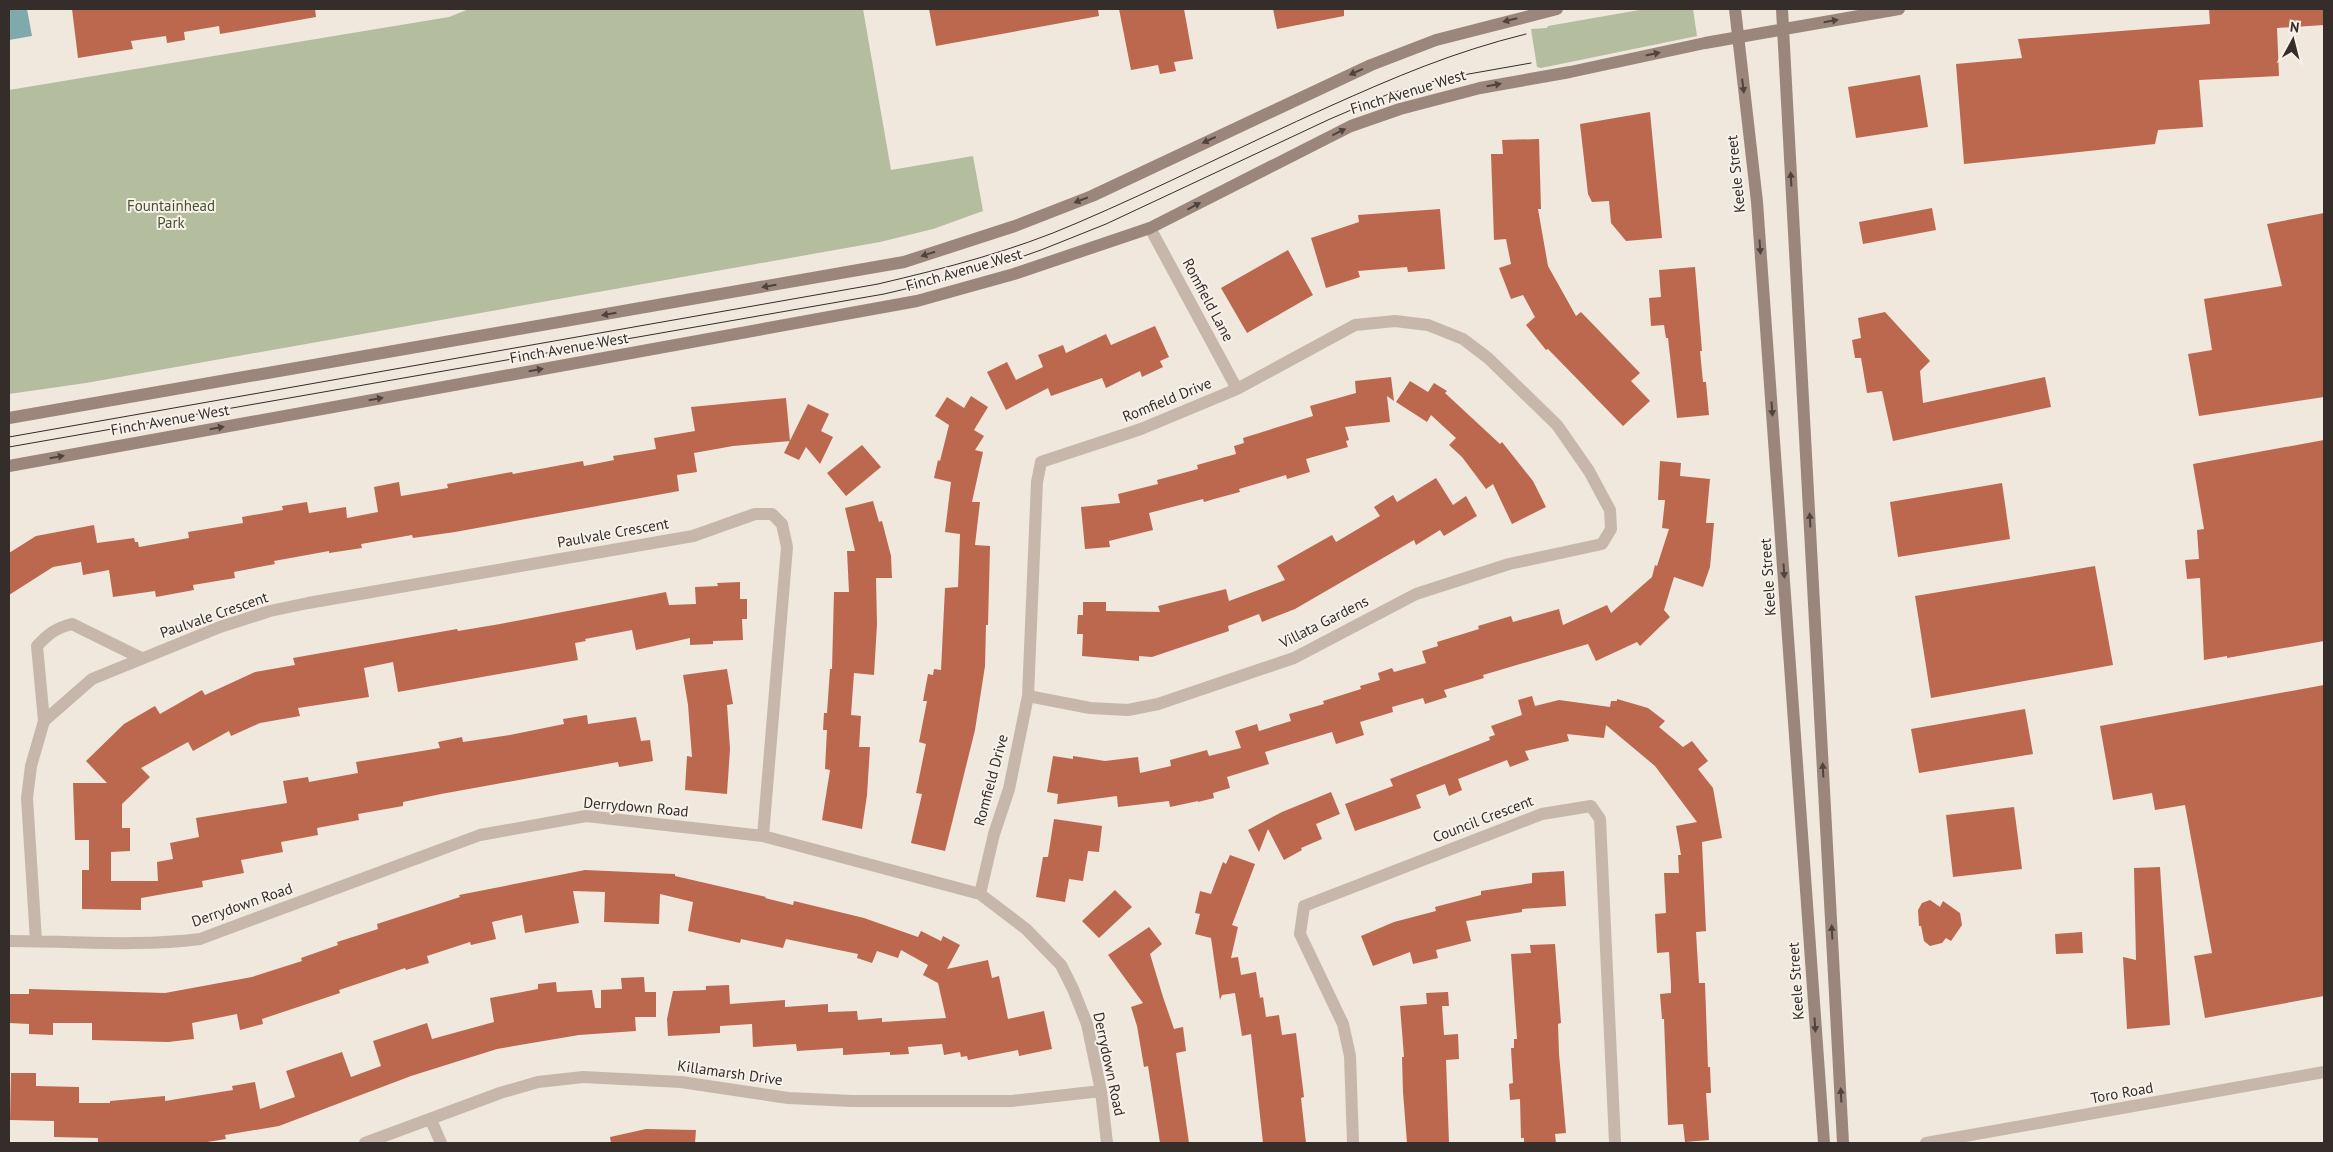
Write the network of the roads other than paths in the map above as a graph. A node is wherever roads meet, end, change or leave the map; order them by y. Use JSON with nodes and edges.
{"nodes":[{"id":1,"x":1557,"y":9,"type":"edge"},
{"id":2,"x":1735,"y":9,"type":"edge"},
{"id":3,"x":1782,"y":9,"type":"edge"},
{"id":4,"x":1899,"y":9,"type":"edge"},
{"id":5,"x":1783,"y":30,"type":"junction"},
{"id":6,"x":1738,"y":37,"type":"junction"},
{"id":7,"x":1150,"y":228,"type":"junction"},
{"id":8,"x":1237,"y":389,"type":"junction"},
{"id":9,"x":9,"y":418,"type":"edge"},
{"id":10,"x":9,"y":466,"type":"edge"},
{"id":11,"x":1602,"y":544,"type":"joint"},
{"id":12,"x":141,"y":658,"type":"junction"},
{"id":13,"x":1028,"y":696,"type":"junction"},
{"id":14,"x":44,"y":721,"type":"junction"},
{"id":15,"x":763,"y":836,"type":"junction"},
{"id":16,"x":980,"y":894,"type":"junction"},
{"id":17,"x":9,"y":941,"type":"edge"},
{"id":18,"x":36,"y":941,"type":"junction"},
{"id":19,"x":2324,"y":1072,"type":"edge"},
{"id":20,"x":1101,"y":1092,"type":"junction"},
{"id":21,"x":431,"y":1120,"type":"junction"},
{"id":22,"x":365,"y":1143,"type":"edge"},
{"id":23,"x":441,"y":1143,"type":"edge"},
{"id":24,"x":1107,"y":1143,"type":"edge"},
{"id":25,"x":1354,"y":1143,"type":"edge"},
{"id":26,"x":1615,"y":1143,"type":"edge"},
{"id":27,"x":1824,"y":1143,"type":"edge"},
{"id":28,"x":1843,"y":1143,"type":"edge"},
{"id":29,"x":1926,"y":1143,"type":"edge"}],
"edges":[{"from":1,"to":9,"type":"main road","name":"Finch Avenue West","one_way":true},
{"from":2,"to":6,"type":"main road","name":"Keele Street"},
{"from":3,"to":5,"type":"main road"},
{"from":5,"to":4,"type":"main road","name":"Finch Avenue West","one_way":true},
{"from":5,"to":6,"type":"main road","name":"Finch Avenue West"},
{"from":28,"to":5,"type":"main road","one_way":true},
{"from":7,"to":6,"type":"main road","name":"Finch Avenue West","one_way":true},
{"from":6,"to":27,"type":"main road","name":"Keele Street","one_way":true},
{"from":7,"to":8,"type":"street","name":"Romfield Lane"},
{"from":10,"to":7,"type":"main road","name":"Finch Avenue West","one_way":true},
{"from":8,"to":11,"type":"street","name":"Romfield Drive"},
{"from":8,"to":13,"type":"street","name":"Romfield Drive"},
{"from":11,"to":13,"type":"street","name":"Villata Gardens"},
{"from":12,"to":14,"type":"street","name":"Paulvale Crescent"},
{"from":12,"to":14,"type":"street"},
{"from":12,"to":15,"type":"street","name":"Paulvale Crescent"},
{"from":13,"to":16,"type":"street","name":"Romfield Drive"},
{"from":14,"to":18,"type":"street"},
{"from":15,"to":16,"type":"street","name":"Derrydown Road"},
{"from":15,"to":18,"type":"street","name":"Derrydown Road"},
{"from":16,"to":20,"type":"street","name":"Derrydown Road"},
{"from":17,"to":18,"type":"street","name":"Derrydown Road"},
{"from":19,"to":29,"type":"street","name":"Toro Road"},
{"from":20,"to":21,"type":"street","name":"Killamarsh Drive"},
{"from":20,"to":24,"type":"street","name":"Derrydown Road"},
{"from":21,"to":22,"type":"street","name":"Killamarsh Drive"},
{"from":21,"to":23,"type":"street"},
{"from":25,"to":26,"type":"street","name":"Council Crescent"}]}
